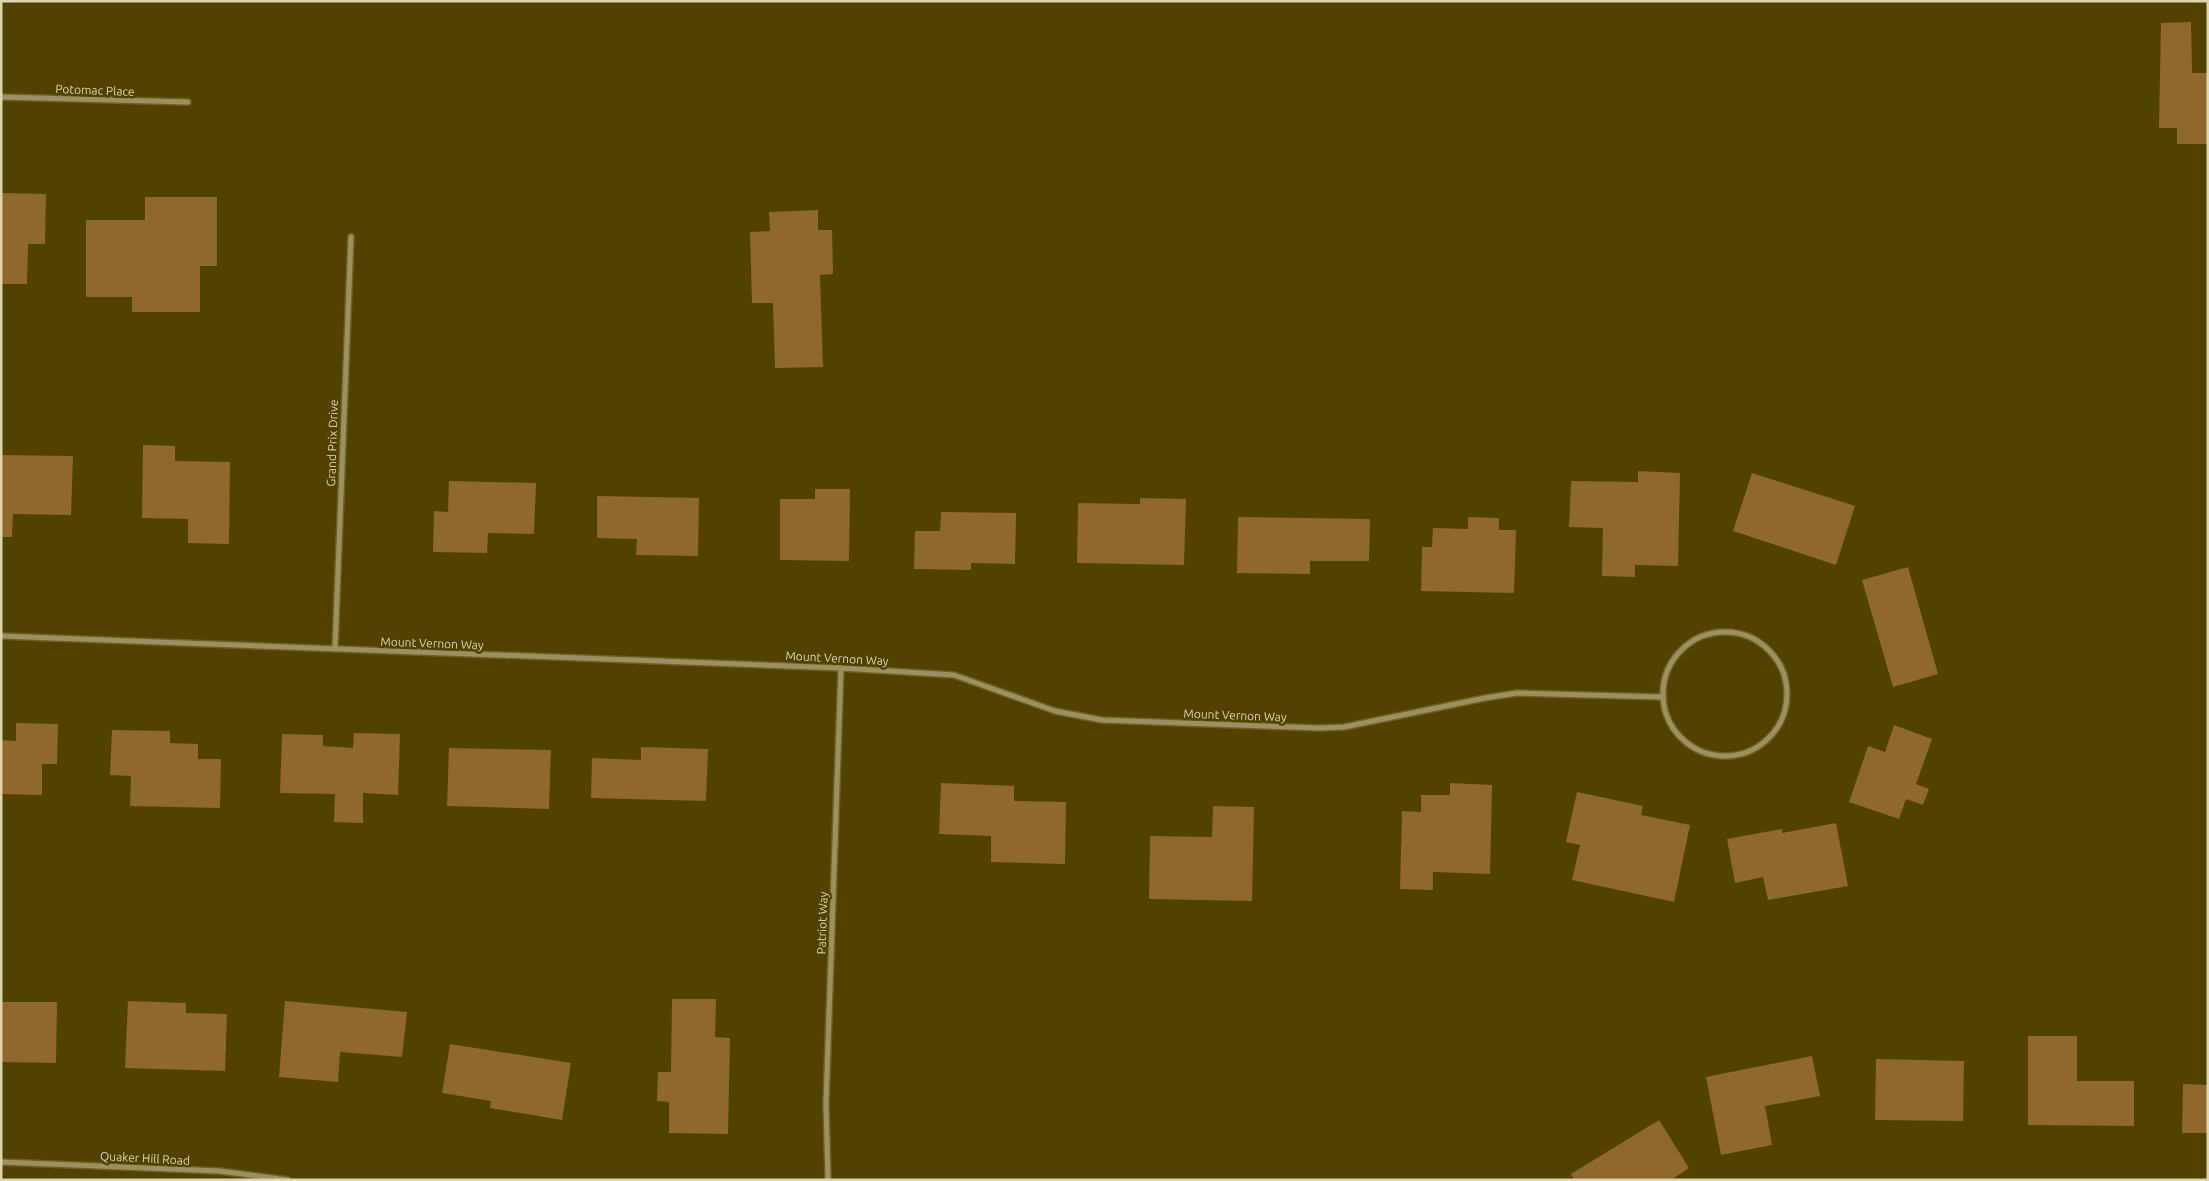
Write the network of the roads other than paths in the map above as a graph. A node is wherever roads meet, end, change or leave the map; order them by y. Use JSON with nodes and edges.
{"nodes":[{"id":1,"x":1,"y":97,"type":"edge"},
{"id":2,"x":188,"y":102,"type":"dead end"},
{"id":3,"x":351,"y":237,"type":"dead end"},
{"id":4,"x":1,"y":636,"type":"edge"},
{"id":5,"x":335,"y":649,"type":"junction"},
{"id":6,"x":841,"y":668,"type":"junction"},
{"id":7,"x":1662,"y":697,"type":"junction"},
{"id":8,"x":1,"y":1162,"type":"edge"},
{"id":9,"x":288,"y":1180,"type":"edge"},
{"id":10,"x":828,"y":1180,"type":"edge"}],
"edges":[{"from":1,"to":2,"type":"street","name":"Potomac Place"},
{"from":3,"to":5,"type":"street","name":"Grand Prix Drive"},
{"from":4,"to":5,"type":"street","name":"Mount Vernon Way"},
{"from":5,"to":6,"type":"street","name":"Mount Vernon Way"},
{"from":6,"to":7,"type":"street","name":"Mount Vernon Way"},
{"from":6,"to":10,"type":"street","name":"Patriot Way"},
{"from":7,"to":7,"type":"street"},
{"from":8,"to":9,"type":"street","name":"Quaker Hill Road"}]}
